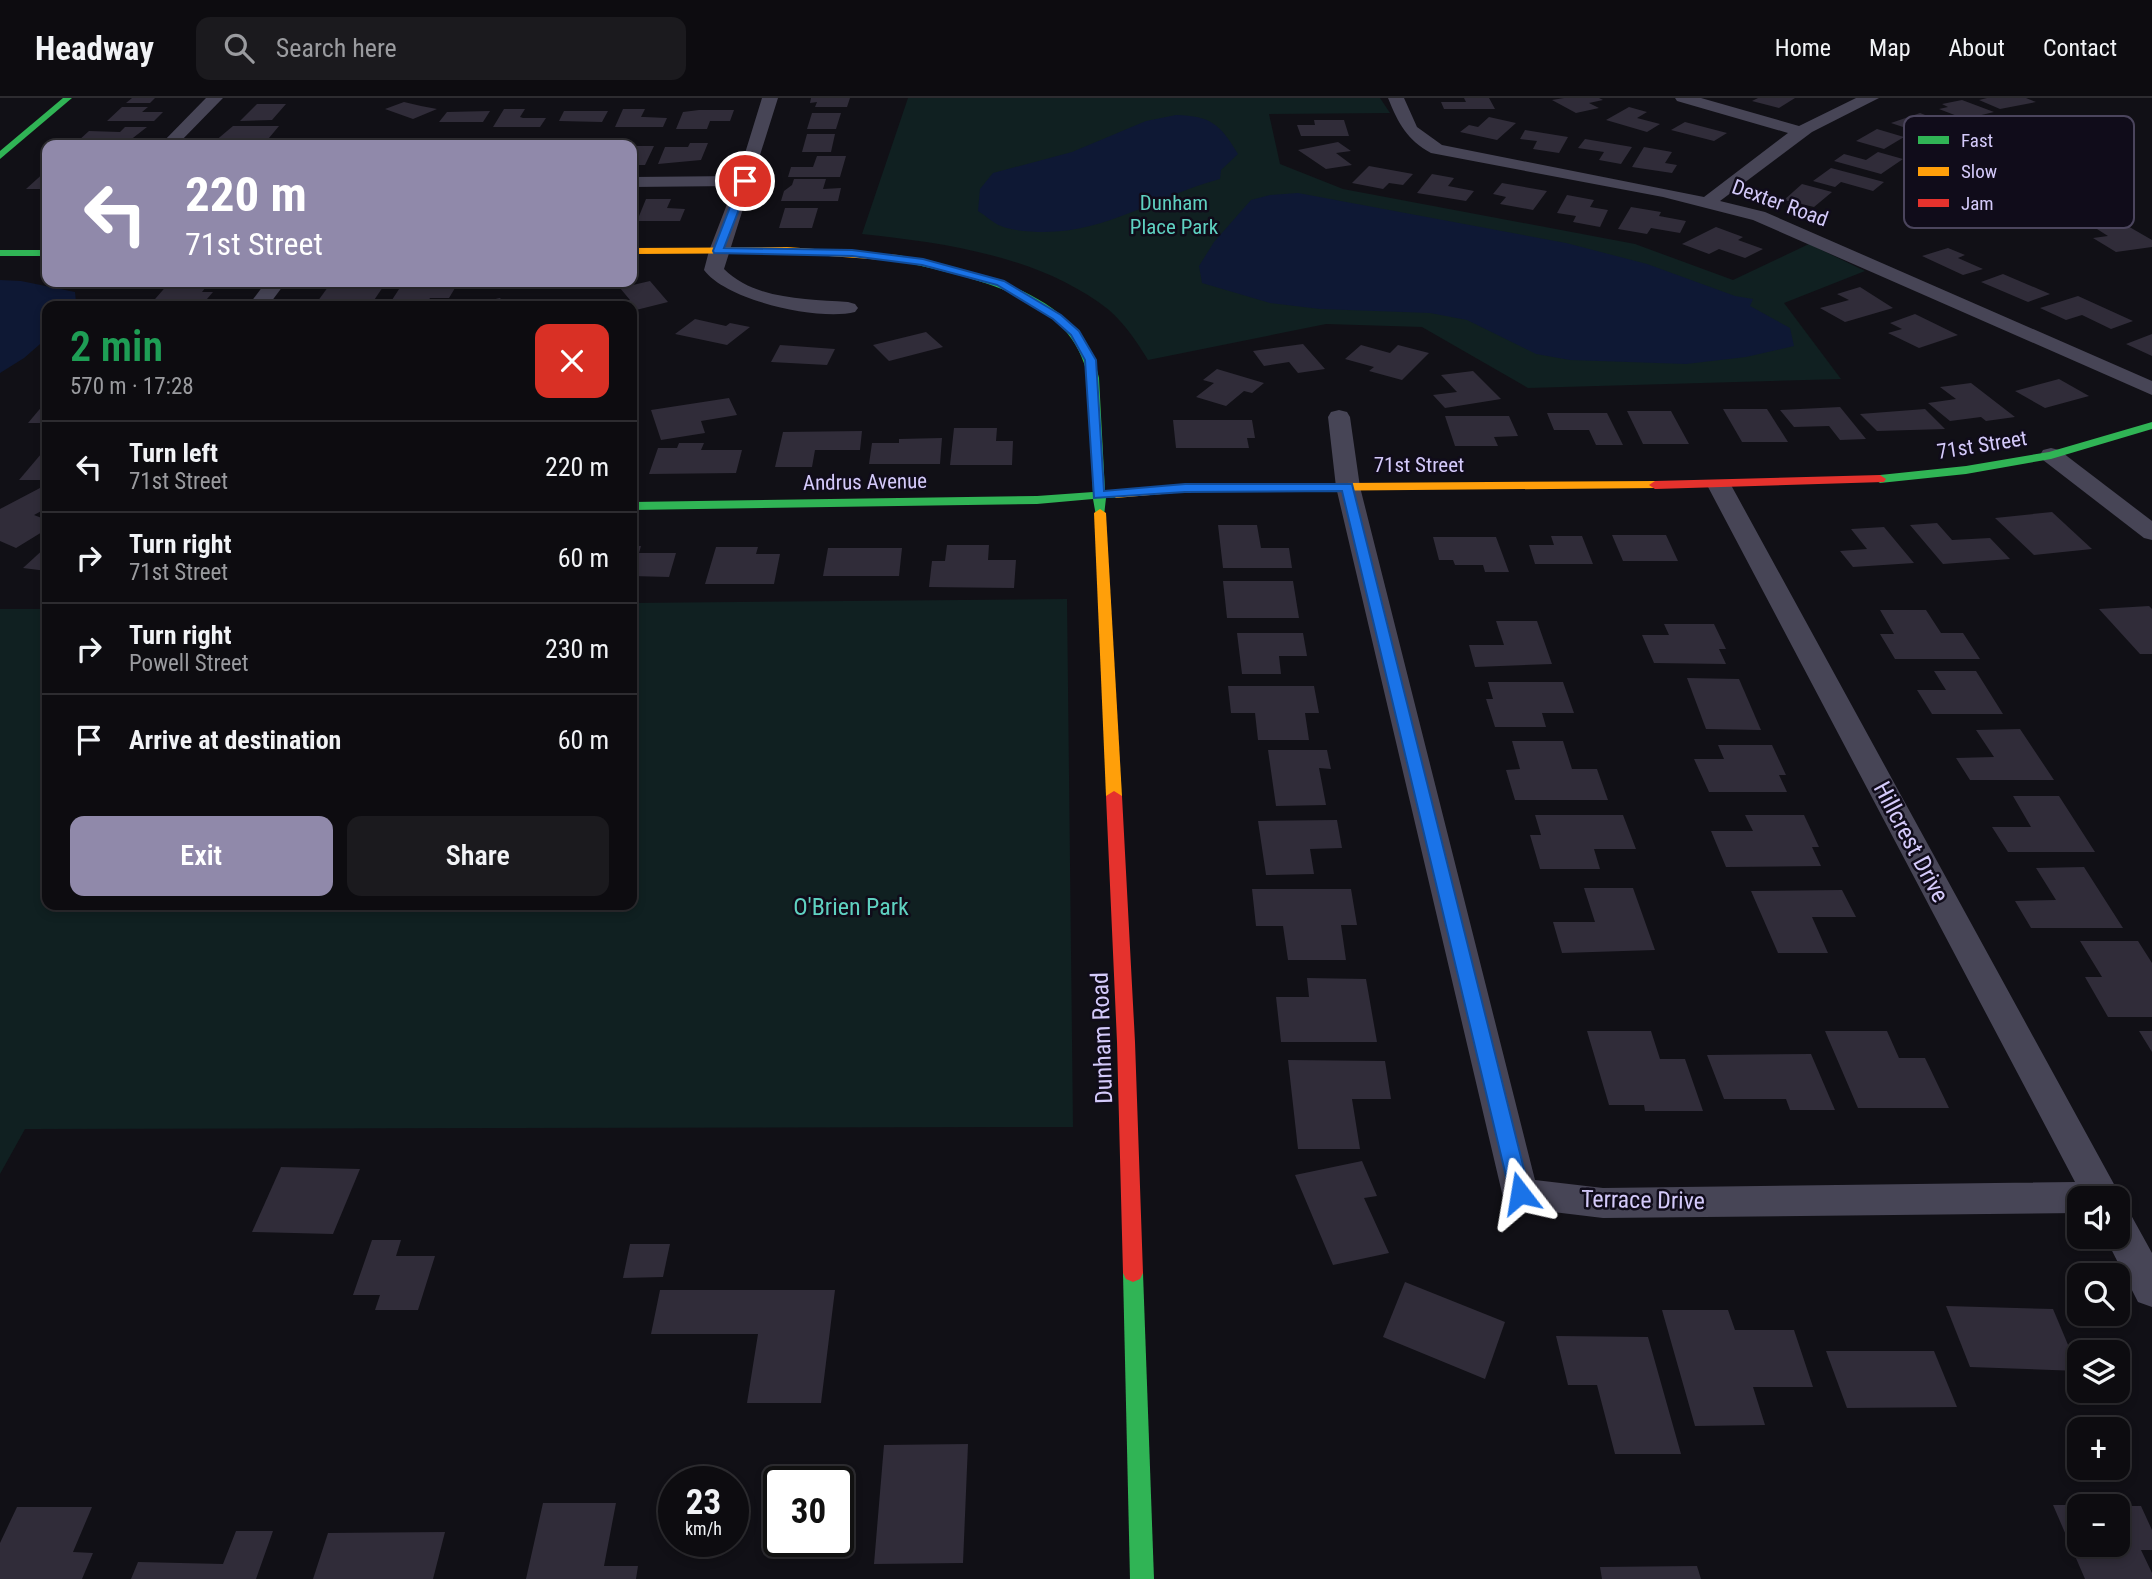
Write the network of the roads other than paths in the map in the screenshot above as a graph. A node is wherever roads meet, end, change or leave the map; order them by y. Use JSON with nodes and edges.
{"nodes":[{"id":1,"x":68,"y":98,"type":"edge"},
{"id":2,"x":215,"y":98,"type":"edge"},
{"id":3,"x":770,"y":98,"type":"edge"},
{"id":4,"x":1396,"y":98,"type":"edge"},
{"id":5,"x":1683,"y":98,"type":"edge"},
{"id":6,"x":1871,"y":98,"type":"edge"},
{"id":7,"x":1803,"y":132,"type":"junction"},
{"id":8,"x":173,"y":140,"type":"edge"},
{"id":9,"x":0,"y":156,"type":"edge"},
{"id":10,"x":745,"y":181,"type":"junction"},
{"id":11,"x":637,"y":182,"type":"edge"},
{"id":12,"x":1708,"y":202,"type":"junction"},
{"id":13,"x":637,"y":251,"type":"edge"},
{"id":14,"x":718,"y":251,"type":"junction"},
{"id":15,"x":0,"y":253,"type":"edge"},
{"id":16,"x":42,"y":253,"type":"edge"},
{"id":17,"x":848,"y":308,"type":"dead end"},
{"id":18,"x":2152,"y":389,"type":"edge"},
{"id":19,"x":1339,"y":417,"type":"dead end"},
{"id":20,"x":2152,"y":425,"type":"edge"},
{"id":21,"x":2051,"y":455,"type":"junction"},
{"id":22,"x":1718,"y":485,"type":"junction"},
{"id":23,"x":1348,"y":487,"type":"junction"},
{"id":24,"x":1098,"y":495,"type":"junction"},
{"id":25,"x":637,"y":506,"type":"edge"},
{"id":26,"x":2152,"y":533,"type":"edge"},
{"id":27,"x":2097,"y":1186,"type":"edge"},
{"id":28,"x":2067,"y":1207,"type":"edge"},
{"id":29,"x":2130,"y":1248,"type":"edge"},
{"id":30,"x":2152,"y":1290,"type":"edge"},
{"id":31,"x":1142,"y":1579,"type":"edge"}],
"edges":[{"from":1,"to":9,"type":"street"},
{"from":2,"to":8,"type":"street"},
{"from":3,"to":10,"type":"street"},
{"from":4,"to":12,"type":"street","name":"Dexter Road"},
{"from":5,"to":7,"type":"street"},
{"from":6,"to":7,"type":"street"},
{"from":7,"to":12,"type":"street"},
{"from":10,"to":11,"type":"street"},
{"from":10,"to":14,"type":"street"},
{"from":12,"to":18,"type":"street","name":"Dexter Road"},
{"from":13,"to":14,"type":"street"},
{"from":14,"to":17,"type":"street"},
{"from":14,"to":24,"type":"street"},
{"from":15,"to":16,"type":"street"},
{"from":19,"to":23,"type":"street","name":"Terrace Drive"},
{"from":20,"to":21,"type":"street","name":"71st Street"},
{"from":21,"to":22,"type":"street","name":"71st Street"},
{"from":21,"to":26,"type":"street"},
{"from":22,"to":23,"type":"street","name":"71st Street"},
{"from":22,"to":27,"type":"street","name":"Hillcrest Drive"},
{"from":23,"to":24,"type":"street","name":"71st Street"},
{"from":23,"to":28,"type":"street","name":"Terrace Drive"},
{"from":24,"to":25,"type":"street","name":"Andrus Avenue"},
{"from":24,"to":31,"type":"street","name":"Dunham Road"},
{"from":29,"to":30,"type":"street","name":"Hillcrest Drive"}]}
